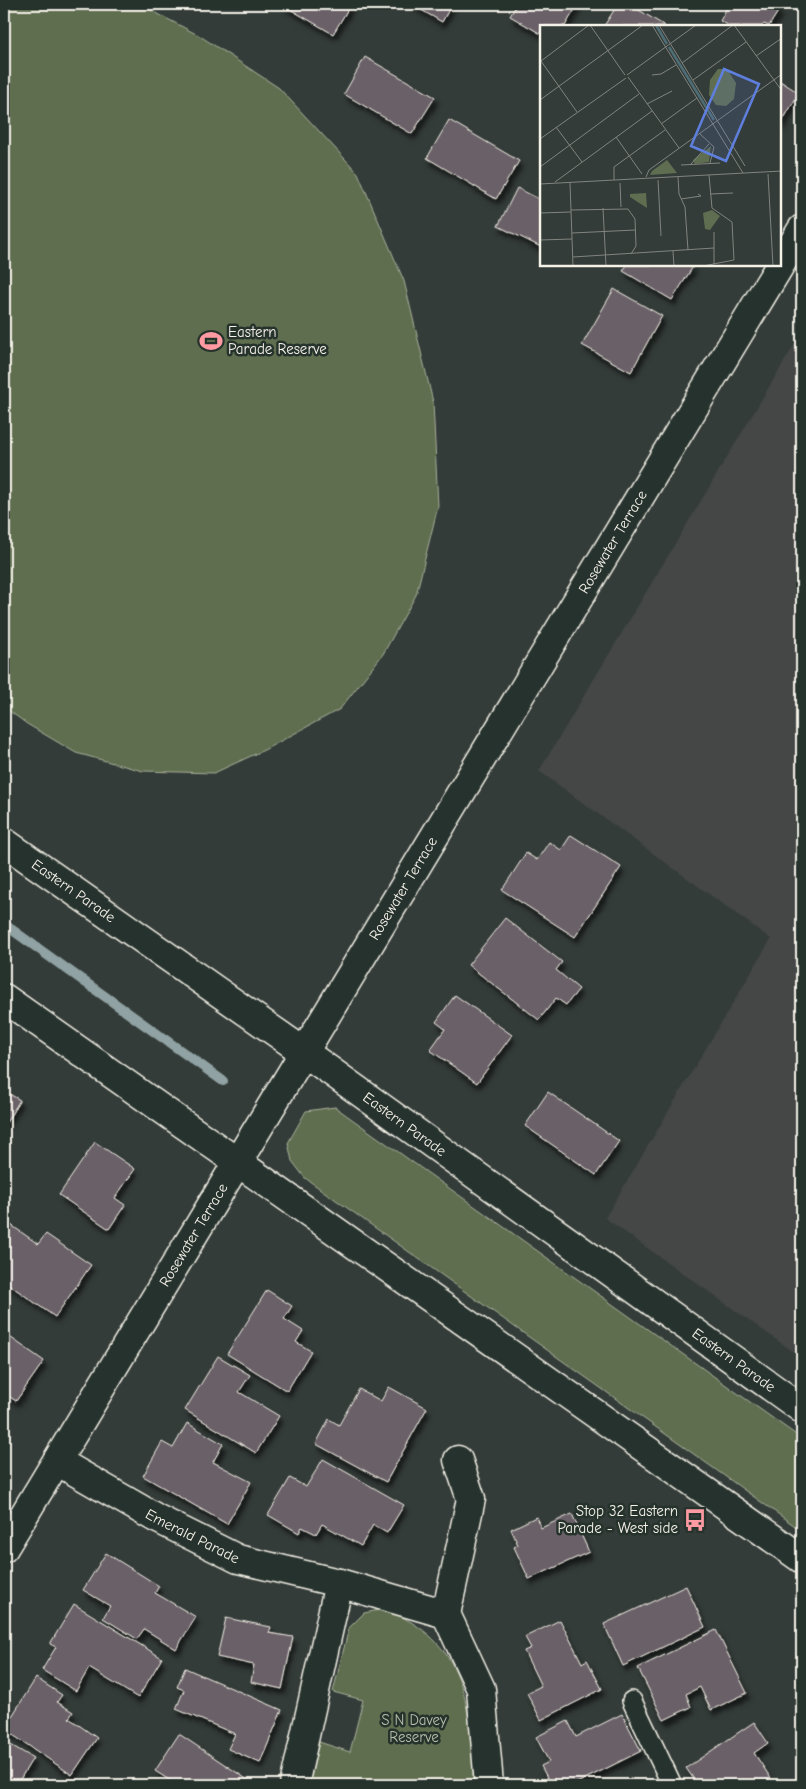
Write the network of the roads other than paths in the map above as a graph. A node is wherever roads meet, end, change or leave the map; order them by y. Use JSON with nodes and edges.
{"nodes":[{"id":1,"x":802,"y":229,"type":"edge"},
{"id":2,"x":781,"y":264,"type":"edge"},
{"id":3,"x":780,"y":266,"type":"edge"},
{"id":4,"x":4,"y":842,"type":"edge"},
{"id":5,"x":4,"y":998,"type":"edge"},
{"id":6,"x":304,"y":1052,"type":"junction"},
{"id":7,"x":238,"y":1161,"type":"junction"},
{"id":8,"x":802,"y":1409,"type":"edge"},
{"id":9,"x":458,"y":1460,"type":"dead end"},
{"id":10,"x":57,"y":1461,"type":"junction"},
{"id":11,"x":4,"y":1548,"type":"edge"},
{"id":12,"x":802,"y":1559,"type":"edge"},
{"id":13,"x":339,"y":1582,"type":"junction"},
{"id":14,"x":446,"y":1614,"type":"junction"},
{"id":15,"x":632,"y":1701,"type":"dead end"},
{"id":16,"x":294,"y":1785,"type":"edge"},
{"id":17,"x":489,"y":1785,"type":"edge"},
{"id":18,"x":672,"y":1785,"type":"edge"}],
"edges":[{"from":1,"to":2,"type":"street","name":"Rosewater Terrace"},
{"from":3,"to":6,"type":"street","name":"Rosewater Terrace"},
{"from":4,"to":6,"type":"street","name":"Eastern Parade"},
{"from":5,"to":7,"type":"street"},
{"from":6,"to":7,"type":"street","name":"Rosewater Terrace"},
{"from":6,"to":8,"type":"street","name":"Eastern Parade"},
{"from":7,"to":10,"type":"street","name":"Rosewater Terrace"},
{"from":7,"to":12,"type":"street"},
{"from":9,"to":14,"type":"street"},
{"from":10,"to":11,"type":"street","name":"Rosewater Terrace"},
{"from":10,"to":13,"type":"street","name":"Emerald Parade"},
{"from":13,"to":14,"type":"street","name":"Emerald Parade"},
{"from":13,"to":16,"type":"street"},
{"from":14,"to":17,"type":"street"},
{"from":15,"to":18,"type":"lane"}]}
